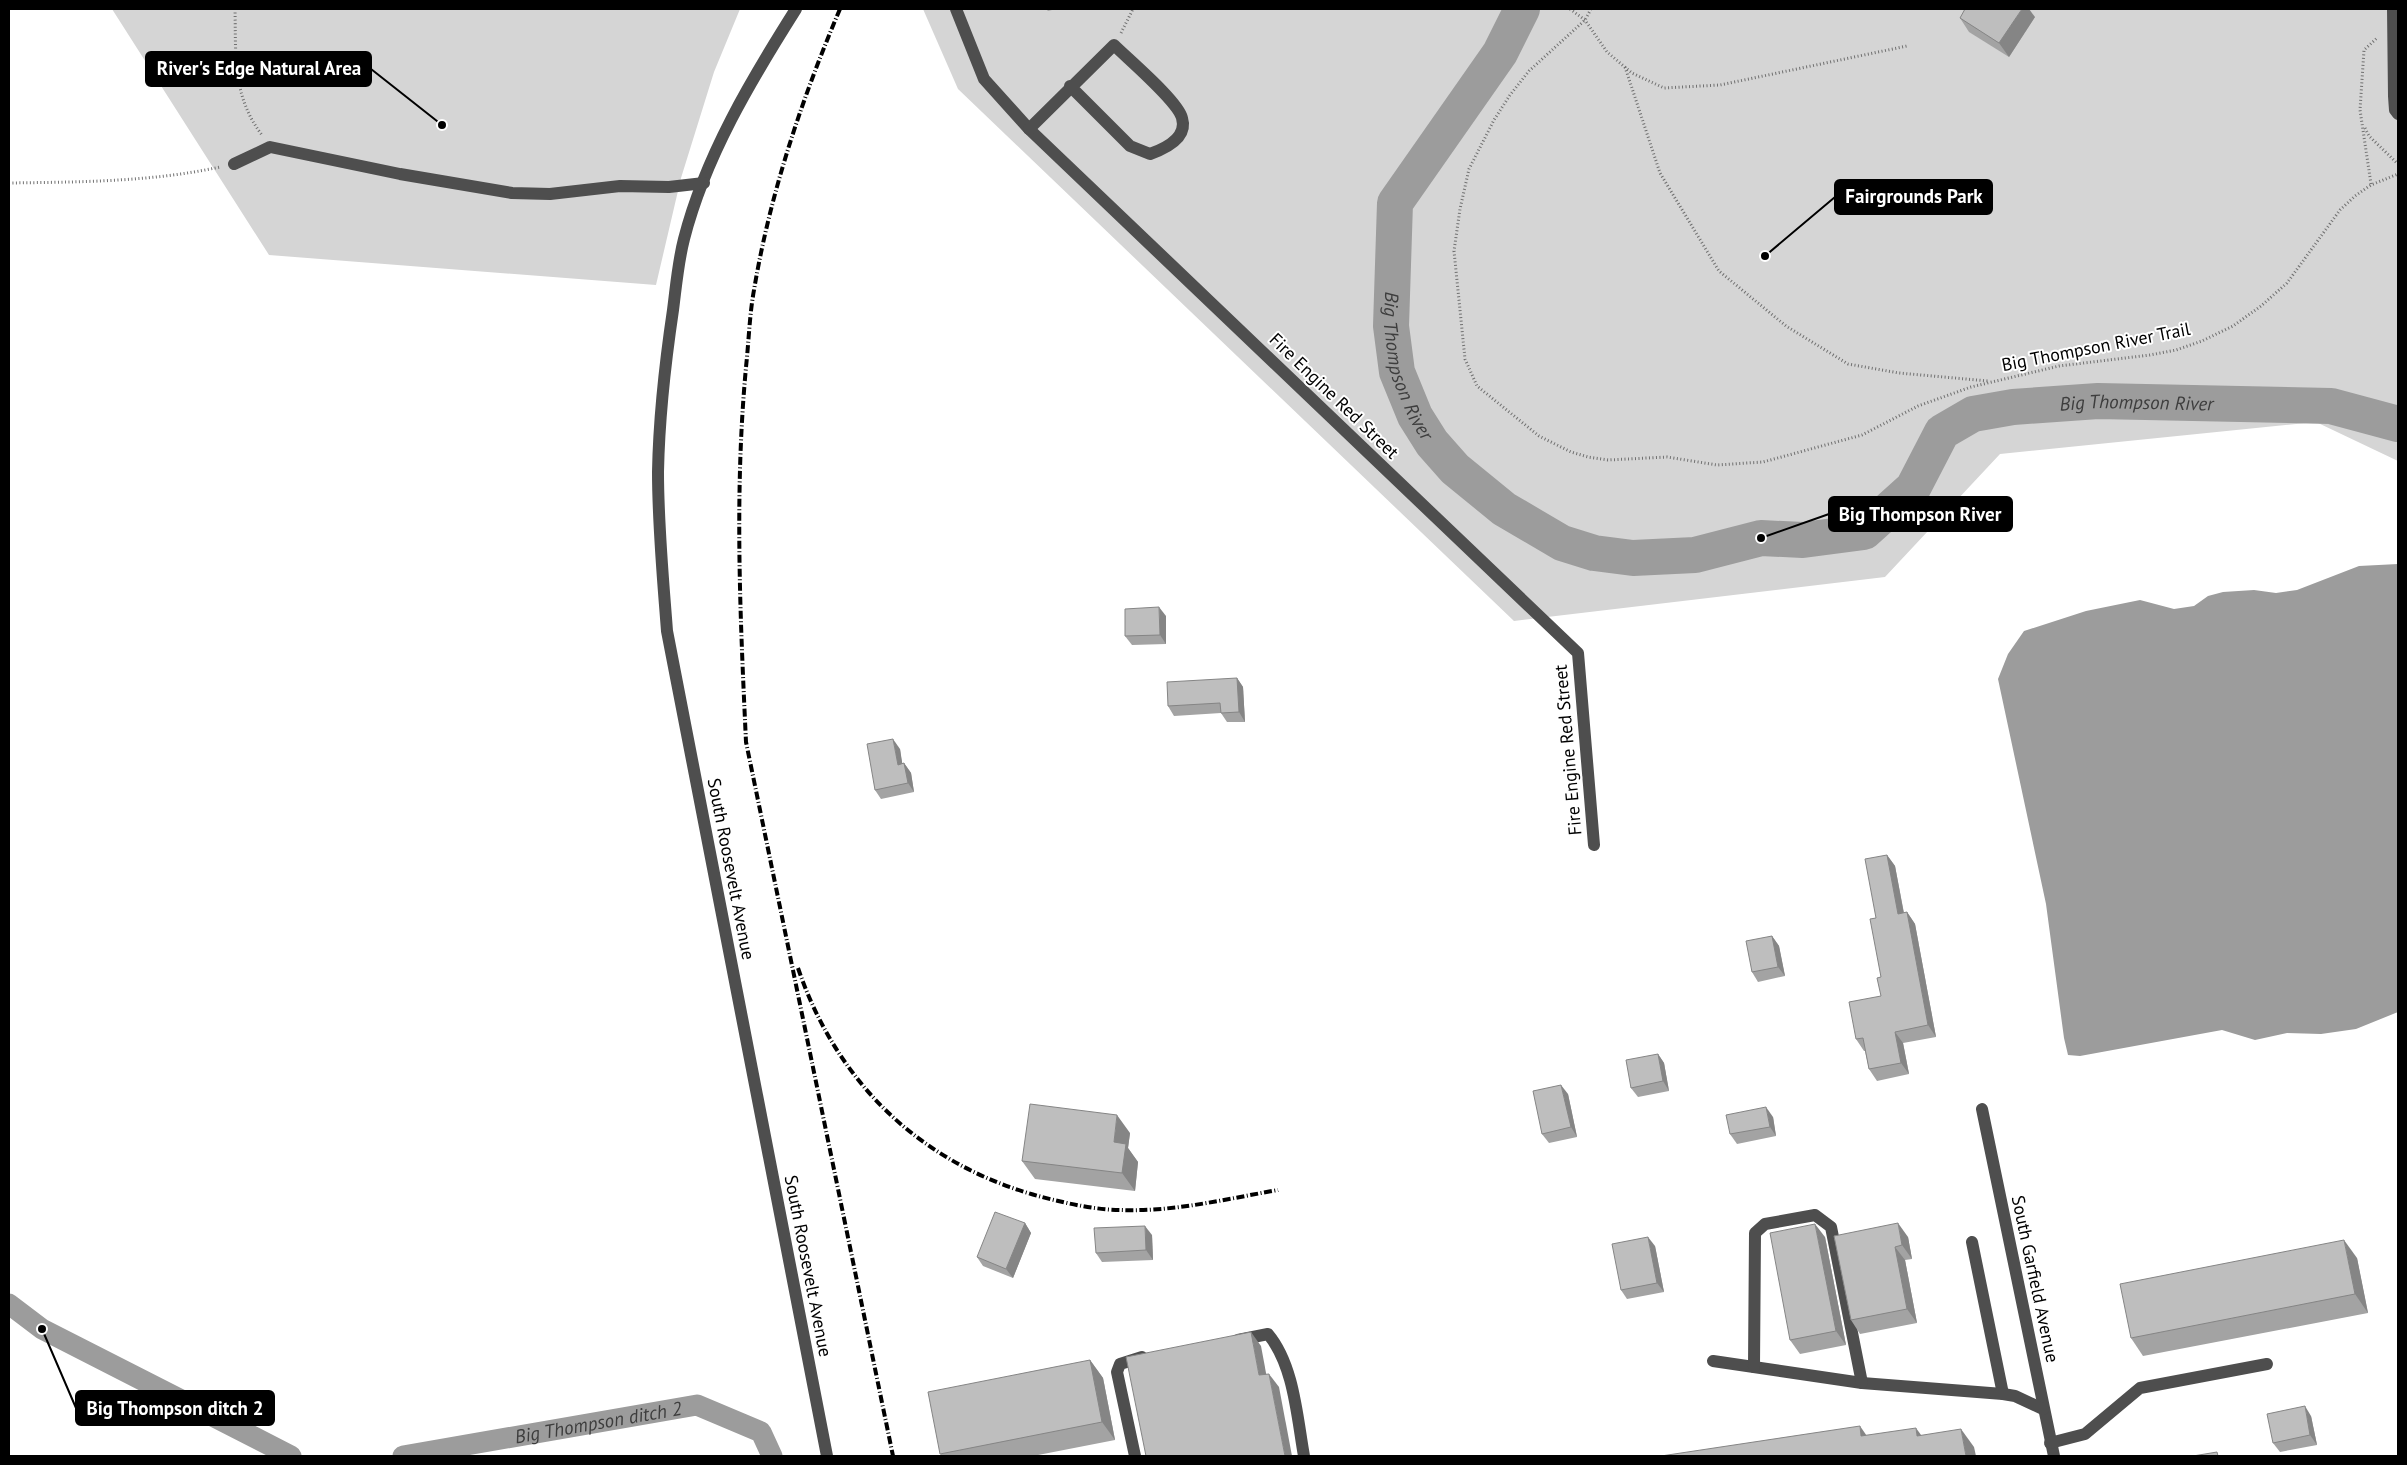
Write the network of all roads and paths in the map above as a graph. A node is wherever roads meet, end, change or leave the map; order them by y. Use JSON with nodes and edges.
{"nodes":[{"id":1,"x":235,"y":9,"type":"edge"},
{"id":2,"x":796,"y":9,"type":"edge"},
{"id":3,"x":956,"y":9,"type":"edge"},
{"id":4,"x":1133,"y":9,"type":"edge"},
{"id":5,"x":1570,"y":9,"type":"edge"},
{"id":6,"x":1592,"y":9,"type":"edge"},
{"id":7,"x":2395,"y":17,"type":"edge"},
{"id":8,"x":1585,"y":20,"type":"junction"},
{"id":9,"x":2380,"y":36,"type":"dead end"},
{"id":10,"x":1114,"y":45,"type":"junction"},
{"id":11,"x":1907,"y":46,"type":"dead end"},
{"id":12,"x":1625,"y":67,"type":"junction"},
{"id":13,"x":2396,"y":72,"type":"edge"},
{"id":14,"x":1070,"y":86,"type":"junction"},
{"id":15,"x":2398,"y":114,"type":"edge"},
{"id":16,"x":2363,"y":126,"type":"junction"},
{"id":17,"x":1029,"y":129,"type":"junction"},
{"id":18,"x":270,"y":147,"type":"junction"},
{"id":19,"x":234,"y":164,"type":"joint"},
{"id":20,"x":2398,"y":164,"type":"edge"},
{"id":21,"x":2398,"y":174,"type":"edge"},
{"id":22,"x":9,"y":183,"type":"edge"},
{"id":23,"x":704,"y":183,"type":"junction"},
{"id":24,"x":2371,"y":185,"type":"junction"},
{"id":25,"x":1993,"y":381,"type":"junction"},
{"id":26,"x":1594,"y":845,"type":"dead end"},
{"id":27,"x":1982,"y":1109,"type":"dead end"},
{"id":28,"x":1972,"y":1242,"type":"dead end"},
{"id":29,"x":1221,"y":1343,"type":"edge"},
{"id":30,"x":1156,"y":1355,"type":"edge"},
{"id":31,"x":1713,"y":1361,"type":"dead end"},
{"id":32,"x":2267,"y":1364,"type":"dead end"},
{"id":33,"x":1754,"y":1367,"type":"junction"},
{"id":34,"x":1862,"y":1383,"type":"junction"},
{"id":35,"x":2003,"y":1394,"type":"junction"},
{"id":36,"x":2043,"y":1409,"type":"junction"},
{"id":37,"x":2050,"y":1443,"type":"junction"},
{"id":38,"x":827,"y":1456,"type":"edge"},
{"id":39,"x":1134,"y":1456,"type":"edge"},
{"id":40,"x":1304,"y":1456,"type":"edge"},
{"id":41,"x":2054,"y":1456,"type":"edge"}],
"edges":[{"from":1,"to":18,"type":"path"},
{"from":2,"to":23,"type":"street","name":"South Roosevelt Avenue"},
{"from":3,"to":17,"type":"street","name":"Fire Engine Red Street"},
{"from":4,"to":10,"type":"path"},
{"from":5,"to":8,"type":"path"},
{"from":6,"to":8,"type":"path","name":"Big Thompson River Trail"},
{"from":7,"to":13,"type":"street"},
{"from":8,"to":12,"type":"path"},
{"from":8,"to":25,"type":"path","name":"Big Thompson River Trail"},
{"from":9,"to":16,"type":"path"},
{"from":10,"to":14,"type":"street"},
{"from":10,"to":14,"type":"street"},
{"from":11,"to":12,"type":"path"},
{"from":12,"to":25,"type":"path"},
{"from":13,"to":15,"type":"street"},
{"from":14,"to":17,"type":"street"},
{"from":16,"to":20,"type":"path"},
{"from":16,"to":24,"type":"path"},
{"from":17,"to":26,"type":"street","name":"Fire Engine Red Street"},
{"from":18,"to":19,"type":"street"},
{"from":18,"to":23,"type":"street"},
{"from":19,"to":22,"type":"path"},
{"from":21,"to":24,"type":"path","name":"Big Thompson River Trail"},
{"from":23,"to":38,"type":"street","name":"South Roosevelt Avenue"},
{"from":24,"to":25,"type":"path","name":"Big Thompson River Trail"},
{"from":27,"to":36,"type":"street","name":"South Garfield Avenue"},
{"from":28,"to":35,"type":"street"},
{"from":29,"to":40,"type":"street"},
{"from":30,"to":39,"type":"street"},
{"from":31,"to":33,"type":"street"},
{"from":32,"to":37,"type":"street"},
{"from":33,"to":34,"type":"street"},
{"from":33,"to":34,"type":"street"},
{"from":34,"to":35,"type":"street"},
{"from":35,"to":36,"type":"street"},
{"from":36,"to":37,"type":"street","name":"South Garfield Avenue"},
{"from":37,"to":41,"type":"street","name":"South Garfield Avenue"}]}
